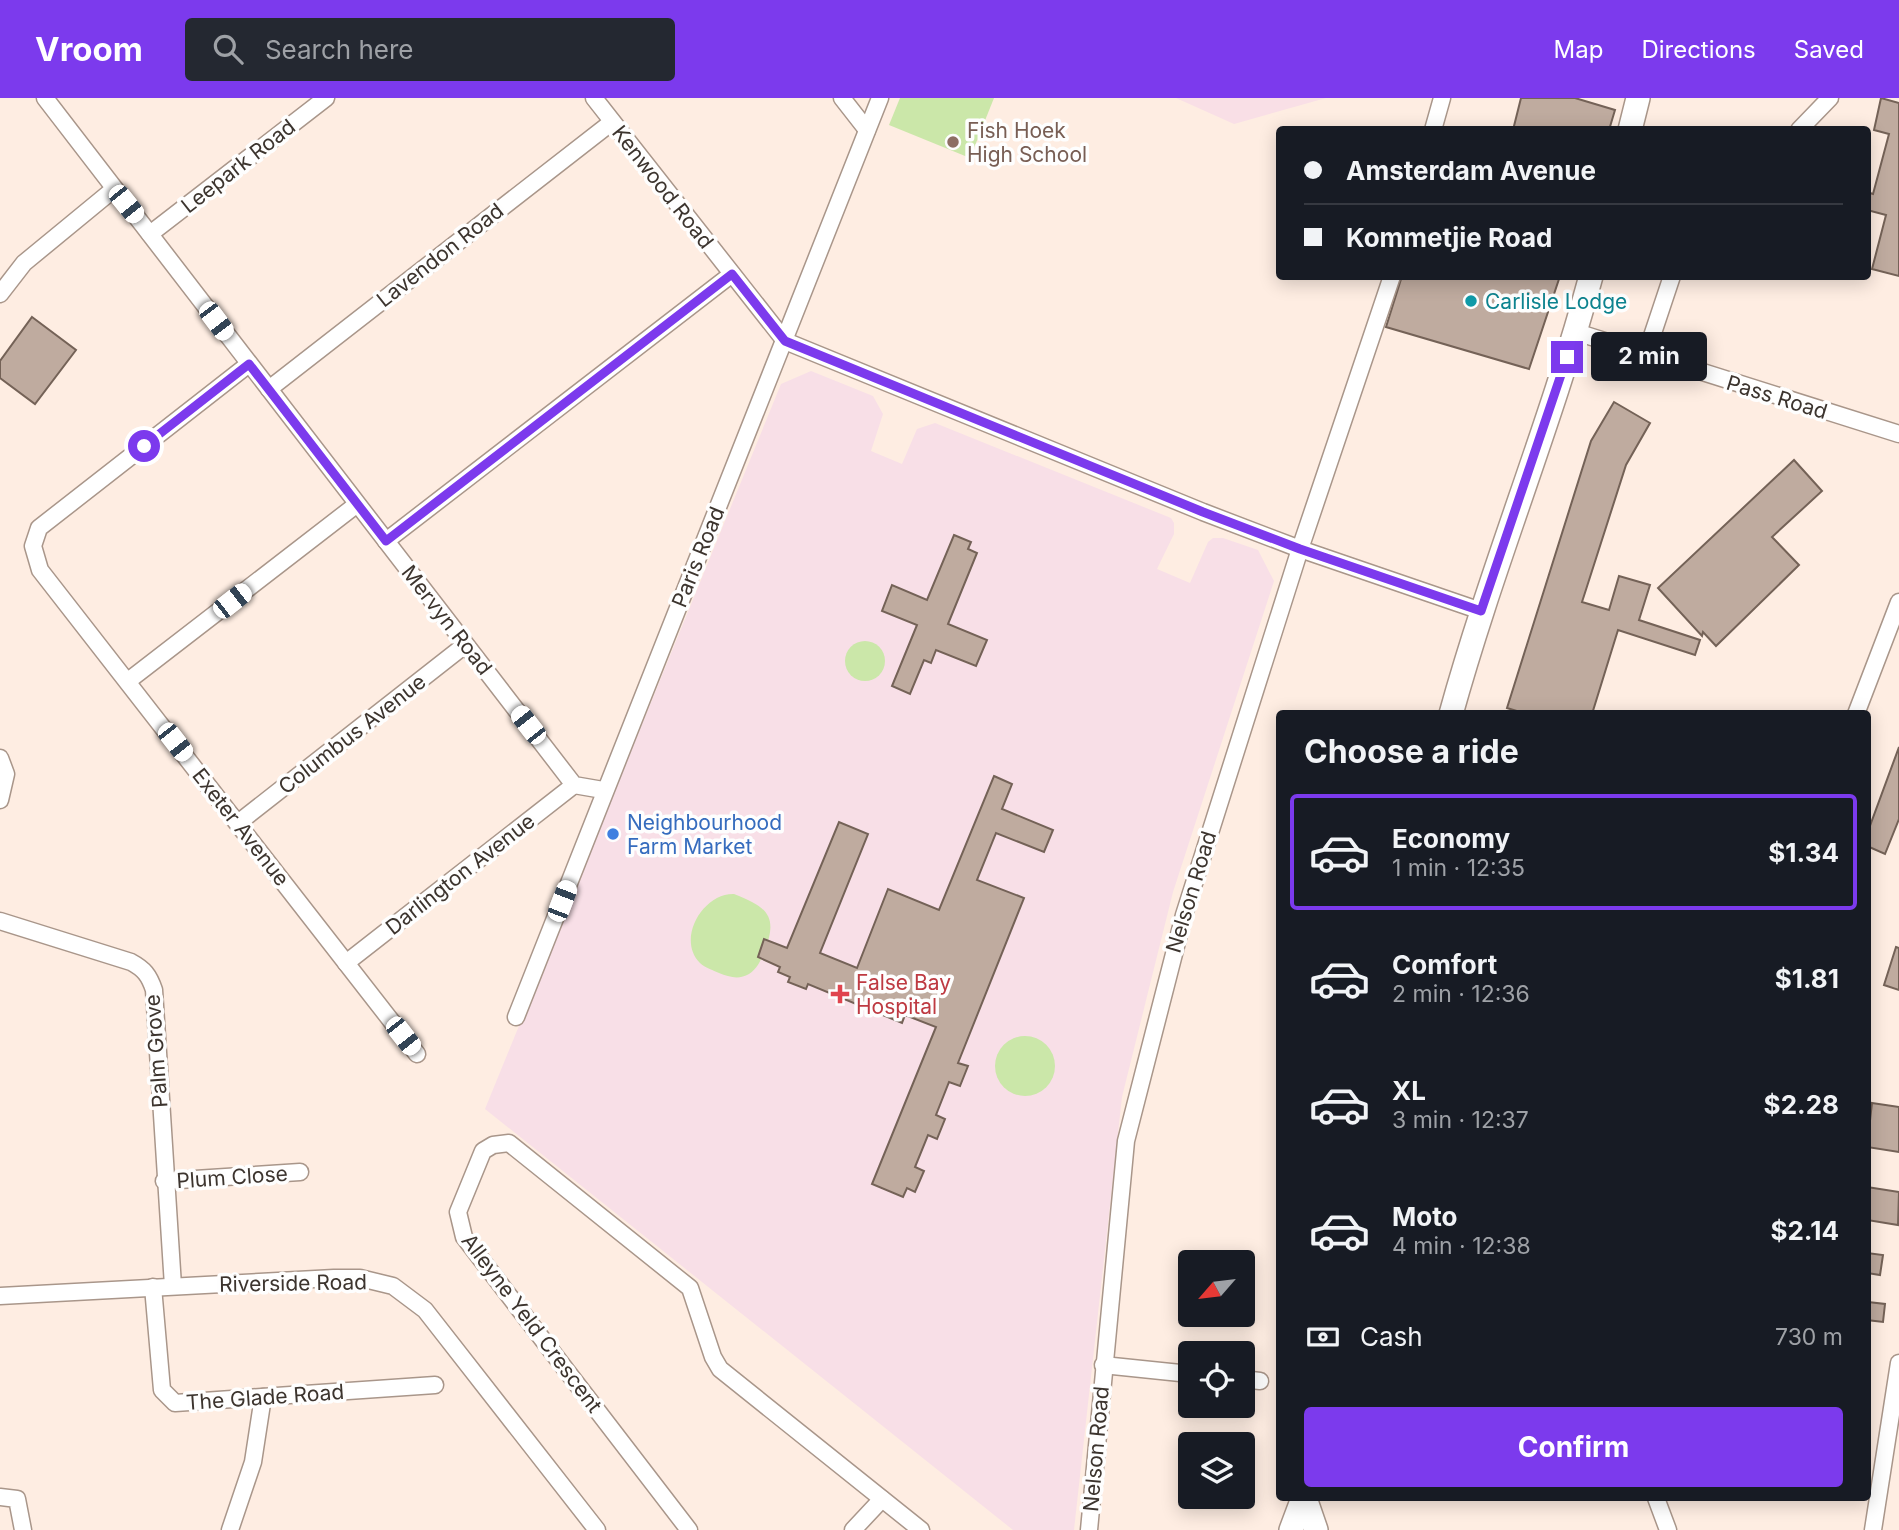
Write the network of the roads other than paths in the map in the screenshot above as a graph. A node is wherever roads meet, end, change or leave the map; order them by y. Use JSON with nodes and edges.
{"nodes":[{"id":1,"x":45,"y":98,"type":"edge"},
{"id":2,"x":326,"y":98,"type":"edge"},
{"id":3,"x":594,"y":98,"type":"edge"},
{"id":4,"x":842,"y":98,"type":"edge"},
{"id":5,"x":880,"y":98,"type":"edge"},
{"id":6,"x":1442,"y":98,"type":"edge"},
{"id":7,"x":1638,"y":98,"type":"edge"},
{"id":8,"x":1830,"y":98,"type":"edge"},
{"id":9,"x":612,"y":122,"type":"junction"},
{"id":10,"x":1434,"y":126,"type":"edge"},
{"id":11,"x":1631,"y":126,"type":"edge"},
{"id":12,"x":1804,"y":126,"type":"edge"},
{"id":13,"x":867,"y":130,"type":"junction"},
{"id":14,"x":114,"y":189,"type":"junction"},
{"id":15,"x":150,"y":234,"type":"junction"},
{"id":16,"x":732,"y":274,"type":"junction"},
{"id":17,"x":1391,"y":280,"type":"edge"},
{"id":18,"x":1590,"y":280,"type":"edge"},
{"id":19,"x":1671,"y":280,"type":"edge"},
{"id":20,"x":0,"y":294,"type":"edge"},
{"id":21,"x":1576,"y":332,"type":"junction"},
{"id":22,"x":785,"y":341,"type":"junction"},
{"id":23,"x":1646,"y":354,"type":"junction"},
{"id":24,"x":249,"y":364,"type":"junction"},
{"id":25,"x":269,"y":389,"type":"junction"},
{"id":26,"x":1899,"y":434,"type":"edge"},
{"id":27,"x":356,"y":505,"type":"junction"},
{"id":28,"x":386,"y":541,"type":"junction"},
{"id":29,"x":1300,"y":549,"type":"junction"},
{"id":30,"x":1899,"y":602,"type":"edge"},
{"id":31,"x":1481,"y":611,"type":"junction"},
{"id":32,"x":465,"y":645,"type":"junction"},
{"id":33,"x":128,"y":681,"type":"junction"},
{"id":34,"x":1452,"y":710,"type":"edge"},
{"id":35,"x":1858,"y":710,"type":"edge"},
{"id":36,"x":0,"y":758,"type":"edge"},
{"id":37,"x":574,"y":785,"type":"junction"},
{"id":38,"x":603,"y":790,"type":"junction"},
{"id":39,"x":0,"y":800,"type":"edge"},
{"id":40,"x":238,"y":824,"type":"junction"},
{"id":41,"x":0,"y":921,"type":"edge"},
{"id":42,"x":346,"y":963,"type":"junction"},
{"id":43,"x":516,"y":1017,"type":"dead end"},
{"id":44,"x":417,"y":1054,"type":"dead end"},
{"id":45,"x":300,"y":1172,"type":"dead end"},
{"id":46,"x":164,"y":1181,"type":"junction"},
{"id":47,"x":173,"y":1286,"type":"junction"},
{"id":48,"x":153,"y":1287,"type":"junction"},
{"id":49,"x":0,"y":1291,"type":"edge"},
{"id":50,"x":1899,"y":1363,"type":"edge"},
{"id":51,"x":1103,"y":1366,"type":"junction"},
{"id":52,"x":1178,"y":1373,"type":"edge"},
{"id":53,"x":1255,"y":1380,"type":"edge"},
{"id":54,"x":1261,"y":1381,"type":"dead end"},
{"id":55,"x":435,"y":1385,"type":"dead end"},
{"id":56,"x":263,"y":1398,"type":"junction"},
{"id":57,"x":0,"y":1497,"type":"edge"},
{"id":58,"x":882,"y":1499,"type":"junction"},
{"id":59,"x":1303,"y":1501,"type":"edge"},
{"id":60,"x":1305,"y":1501,"type":"edge"},
{"id":61,"x":1657,"y":1501,"type":"edge"},
{"id":62,"x":23,"y":1530,"type":"edge"},
{"id":63,"x":230,"y":1530,"type":"edge"},
{"id":64,"x":597,"y":1530,"type":"edge"},
{"id":65,"x":689,"y":1530,"type":"edge"},
{"id":66,"x":853,"y":1530,"type":"edge"},
{"id":67,"x":922,"y":1530,"type":"edge"},
{"id":68,"x":1090,"y":1530,"type":"edge"},
{"id":69,"x":1291,"y":1530,"type":"edge"},
{"id":70,"x":1316,"y":1530,"type":"edge"},
{"id":71,"x":1668,"y":1530,"type":"edge"},
{"id":72,"x":1873,"y":1530,"type":"edge"}],
"edges":[{"from":1,"to":14,"type":"street","name":"Mervyn Road"},
{"from":2,"to":15,"type":"street","name":"Leepark Road"},
{"from":3,"to":9,"type":"street","name":"Kenwood Road"},
{"from":4,"to":13,"type":"street"},
{"from":5,"to":13,"type":"street","name":"Paris Road"},
{"from":6,"to":10,"type":"street"},
{"from":7,"to":11,"type":"main road"},
{"from":8,"to":12,"type":"street"},
{"from":9,"to":16,"type":"street","name":"Kenwood Road"},
{"from":9,"to":25,"type":"street","name":"Lavendon Road"},
{"from":13,"to":22,"type":"street","name":"Paris Road"},
{"from":14,"to":15,"type":"street","name":"Mervyn Road"},
{"from":14,"to":20,"type":"street"},
{"from":15,"to":24,"type":"street","name":"Mervyn Road"},
{"from":16,"to":22,"type":"street","name":"Kenwood Road"},
{"from":16,"to":28,"type":"street"},
{"from":17,"to":29,"type":"street","name":"Nelson Road"},
{"from":18,"to":21,"type":"main road"},
{"from":19,"to":23,"type":"street"},
{"from":21,"to":23,"type":"street","name":"Pass Road"},
{"from":21,"to":31,"type":"main road"},
{"from":22,"to":29,"type":"street"},
{"from":22,"to":38,"type":"street","name":"Paris Road"},
{"from":23,"to":26,"type":"street","name":"Pass Road"},
{"from":24,"to":25,"type":"street","name":"Mervyn Road"},
{"from":24,"to":33,"type":"street","name":"Exeter Avenue"},
{"from":25,"to":27,"type":"street","name":"Mervyn Road"},
{"from":27,"to":28,"type":"street","name":"Mervyn Road"},
{"from":27,"to":33,"type":"street"},
{"from":28,"to":32,"type":"street","name":"Mervyn Road"},
{"from":29,"to":31,"type":"street"},
{"from":29,"to":51,"type":"street","name":"Nelson Road"},
{"from":30,"to":35,"type":"street"},
{"from":31,"to":34,"type":"main road"},
{"from":32,"to":37,"type":"street","name":"Mervyn Road"},
{"from":32,"to":40,"type":"street","name":"Columbus Avenue"},
{"from":33,"to":40,"type":"street","name":"Exeter Avenue"},
{"from":36,"to":39,"type":"street"},
{"from":37,"to":38,"type":"street"},
{"from":37,"to":42,"type":"street","name":"Darlington Avenue"},
{"from":38,"to":43,"type":"street","name":"Paris Road"},
{"from":40,"to":42,"type":"street","name":"Exeter Avenue"},
{"from":41,"to":46,"type":"street","name":"Palm Grove"},
{"from":42,"to":44,"type":"street","name":"Exeter Avenue"},
{"from":45,"to":46,"type":"street","name":"Plum Close"},
{"from":46,"to":47,"type":"street","name":"Palm Grove"},
{"from":47,"to":48,"type":"street","name":"Riverside Road"},
{"from":47,"to":64,"type":"street","name":"Riverside Road"},
{"from":48,"to":49,"type":"street","name":"Riverside Road"},
{"from":48,"to":56,"type":"street","name":"The Glade Road"},
{"from":50,"to":72,"type":"street"},
{"from":51,"to":52,"type":"street"},
{"from":51,"to":68,"type":"street","name":"Nelson Road"},
{"from":53,"to":54,"type":"street"},
{"from":55,"to":56,"type":"street","name":"The Glade Road"},
{"from":56,"to":63,"type":"street"},
{"from":57,"to":62,"type":"street"},
{"from":58,"to":65,"type":"street","name":"Alleyne Yeld Crescent"},
{"from":58,"to":66,"type":"street"},
{"from":58,"to":67,"type":"street","name":"Alleyne Yeld Crescent"},
{"from":59,"to":69,"type":"main road"},
{"from":60,"to":70,"type":"main road"},
{"from":61,"to":71,"type":"street"}]}
